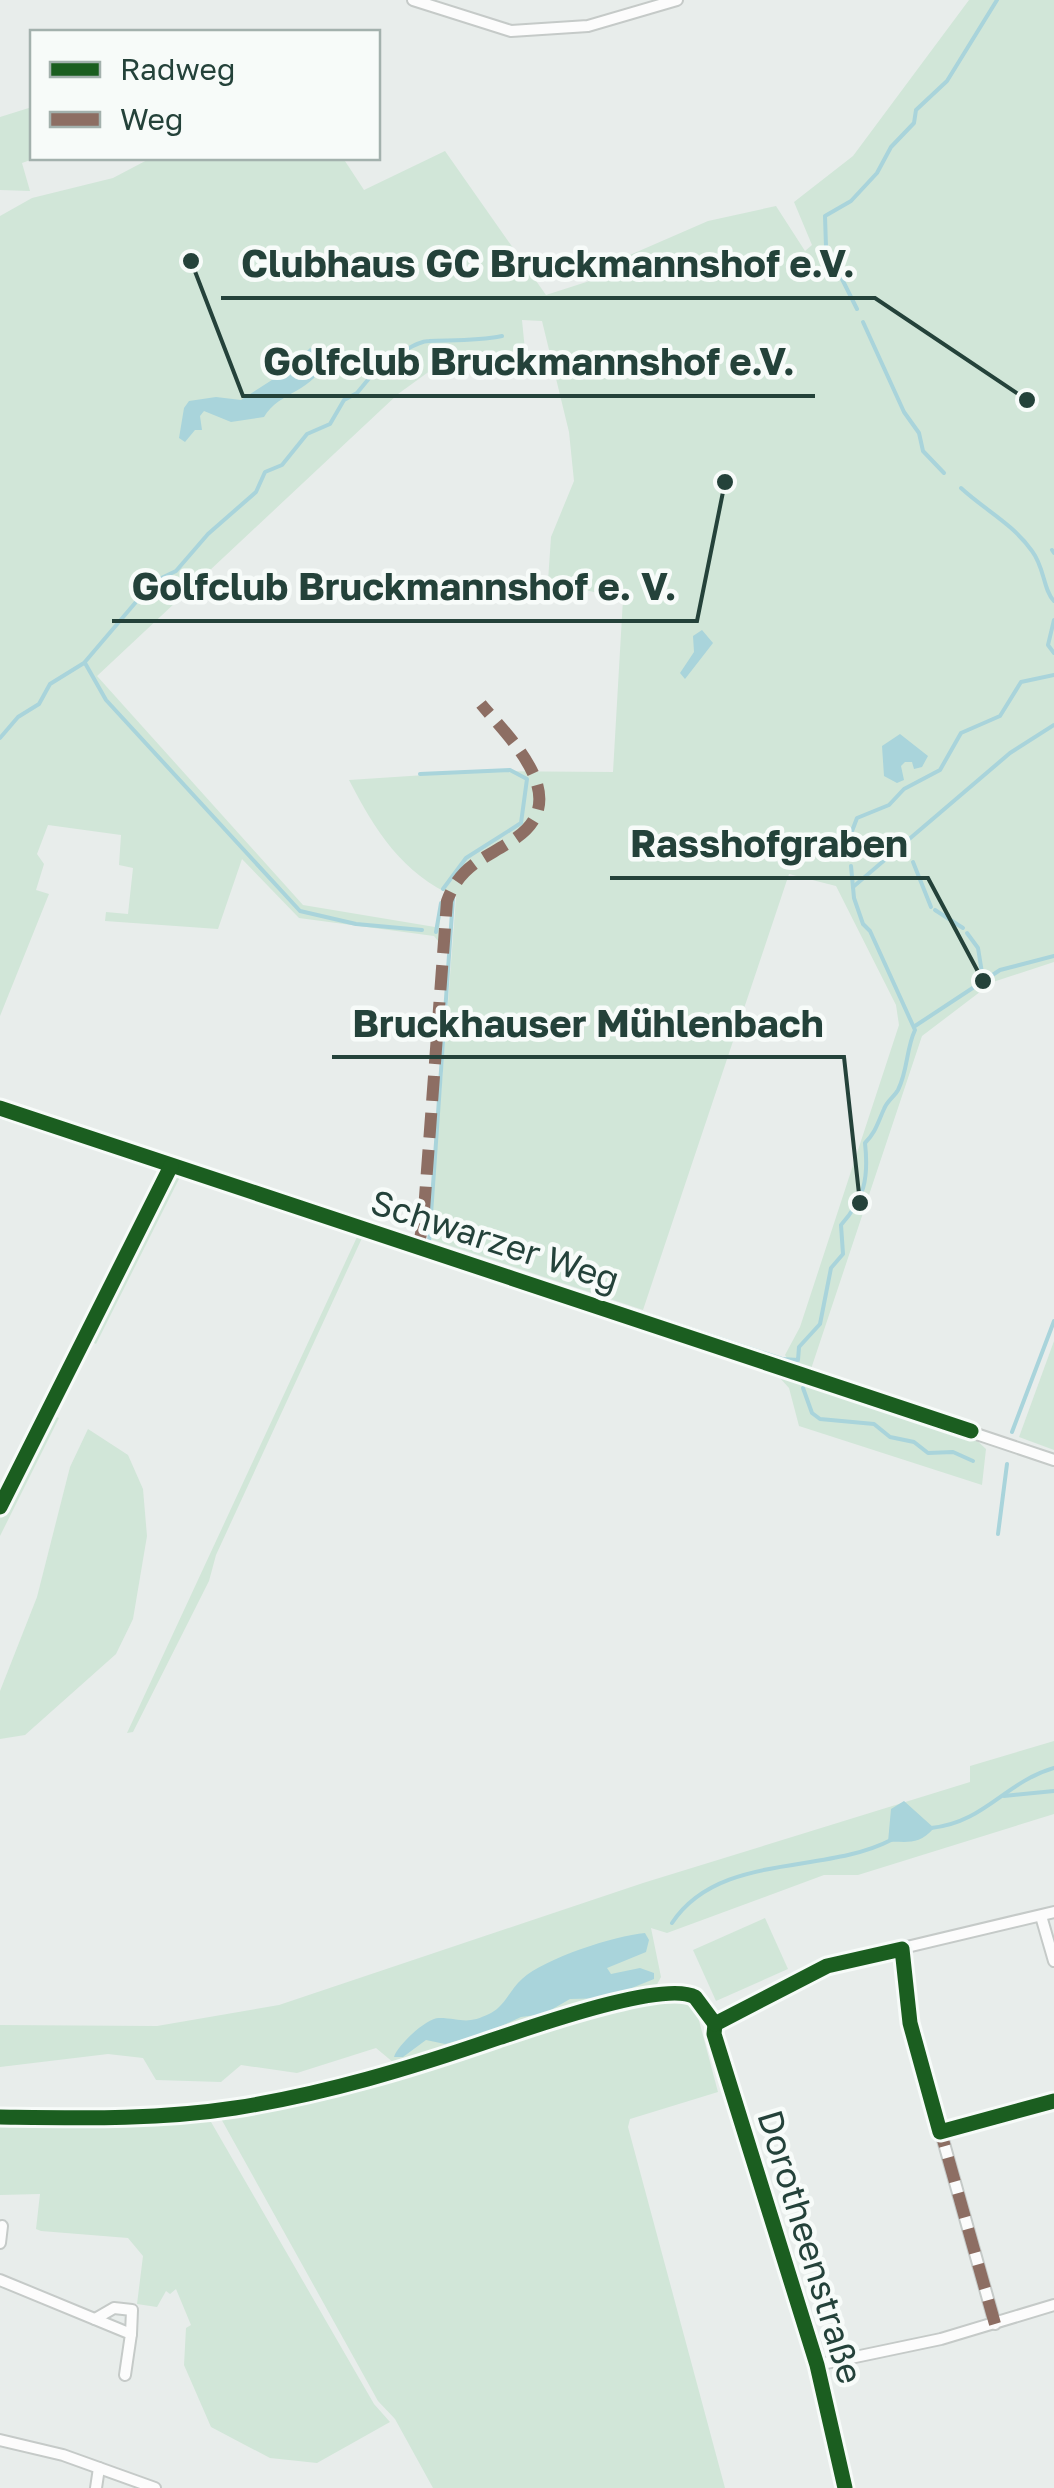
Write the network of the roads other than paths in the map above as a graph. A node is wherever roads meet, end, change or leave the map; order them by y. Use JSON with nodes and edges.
{"nodes":[{"id":1,"x":413,"y":0,"type":"edge"},
{"id":2,"x":677,"y":0,"type":"edge"},
{"id":3,"x":0,"y":1108,"type":"edge"},
{"id":4,"x":171,"y":1166,"type":"junction"},
{"id":5,"x":1054,"y":1460,"type":"edge"},
{"id":6,"x":0,"y":1507,"type":"edge"},
{"id":7,"x":1054,"y":1912,"type":"edge"},
{"id":8,"x":1040,"y":1916,"type":"junction"},
{"id":9,"x":902,"y":1949,"type":"junction"},
{"id":10,"x":1054,"y":1961,"type":"edge"},
{"id":11,"x":1054,"y":2101,"type":"edge"},
{"id":12,"x":940,"y":2132,"type":"junction"},
{"id":13,"x":2,"y":2226,"type":"edge"},
{"id":14,"x":0,"y":2244,"type":"edge"},
{"id":15,"x":0,"y":2280,"type":"edge"},
{"id":16,"x":1054,"y":2305,"type":"edge"},
{"id":17,"x":94,"y":2319,"type":"junction"},
{"id":18,"x":995,"y":2324,"type":"junction"},
{"id":19,"x":130,"y":2334,"type":"junction"},
{"id":20,"x":817,"y":2366,"type":"junction"},
{"id":21,"x":125,"y":2375,"type":"dead end"},
{"id":22,"x":0,"y":2440,"type":"edge"},
{"id":23,"x":99,"y":2468,"type":"junction"},
{"id":24,"x":96,"y":2488,"type":"edge"},
{"id":25,"x":155,"y":2488,"type":"edge"},
{"id":26,"x":846,"y":2488,"type":"edge"}],
"edges":[{"from":1,"to":2,"type":"street"},
{"from":3,"to":4,"type":"street","name":"Schwarzer Weg"},
{"from":4,"to":5,"type":"street","name":"Schwarzer Weg"},
{"from":4,"to":6,"type":"street"},
{"from":7,"to":8,"type":"street"},
{"from":8,"to":9,"type":"street"},
{"from":8,"to":10,"type":"street"},
{"from":9,"to":12,"type":"street"},
{"from":9,"to":20,"type":"street","name":"Dorotheenstraße"},
{"from":11,"to":12,"type":"street"},
{"from":12,"to":18,"type":"street"},
{"from":13,"to":14,"type":"street"},
{"from":15,"to":17,"type":"street"},
{"from":16,"to":18,"type":"street"},
{"from":17,"to":19,"type":"street"},
{"from":17,"to":19,"type":"street"},
{"from":18,"to":20,"type":"street"},
{"from":19,"to":21,"type":"street"},
{"from":20,"to":26,"type":"street","name":"Dorotheenstraße"},
{"from":22,"to":23,"type":"street"},
{"from":23,"to":24,"type":"street"},
{"from":23,"to":25,"type":"street"}]}
